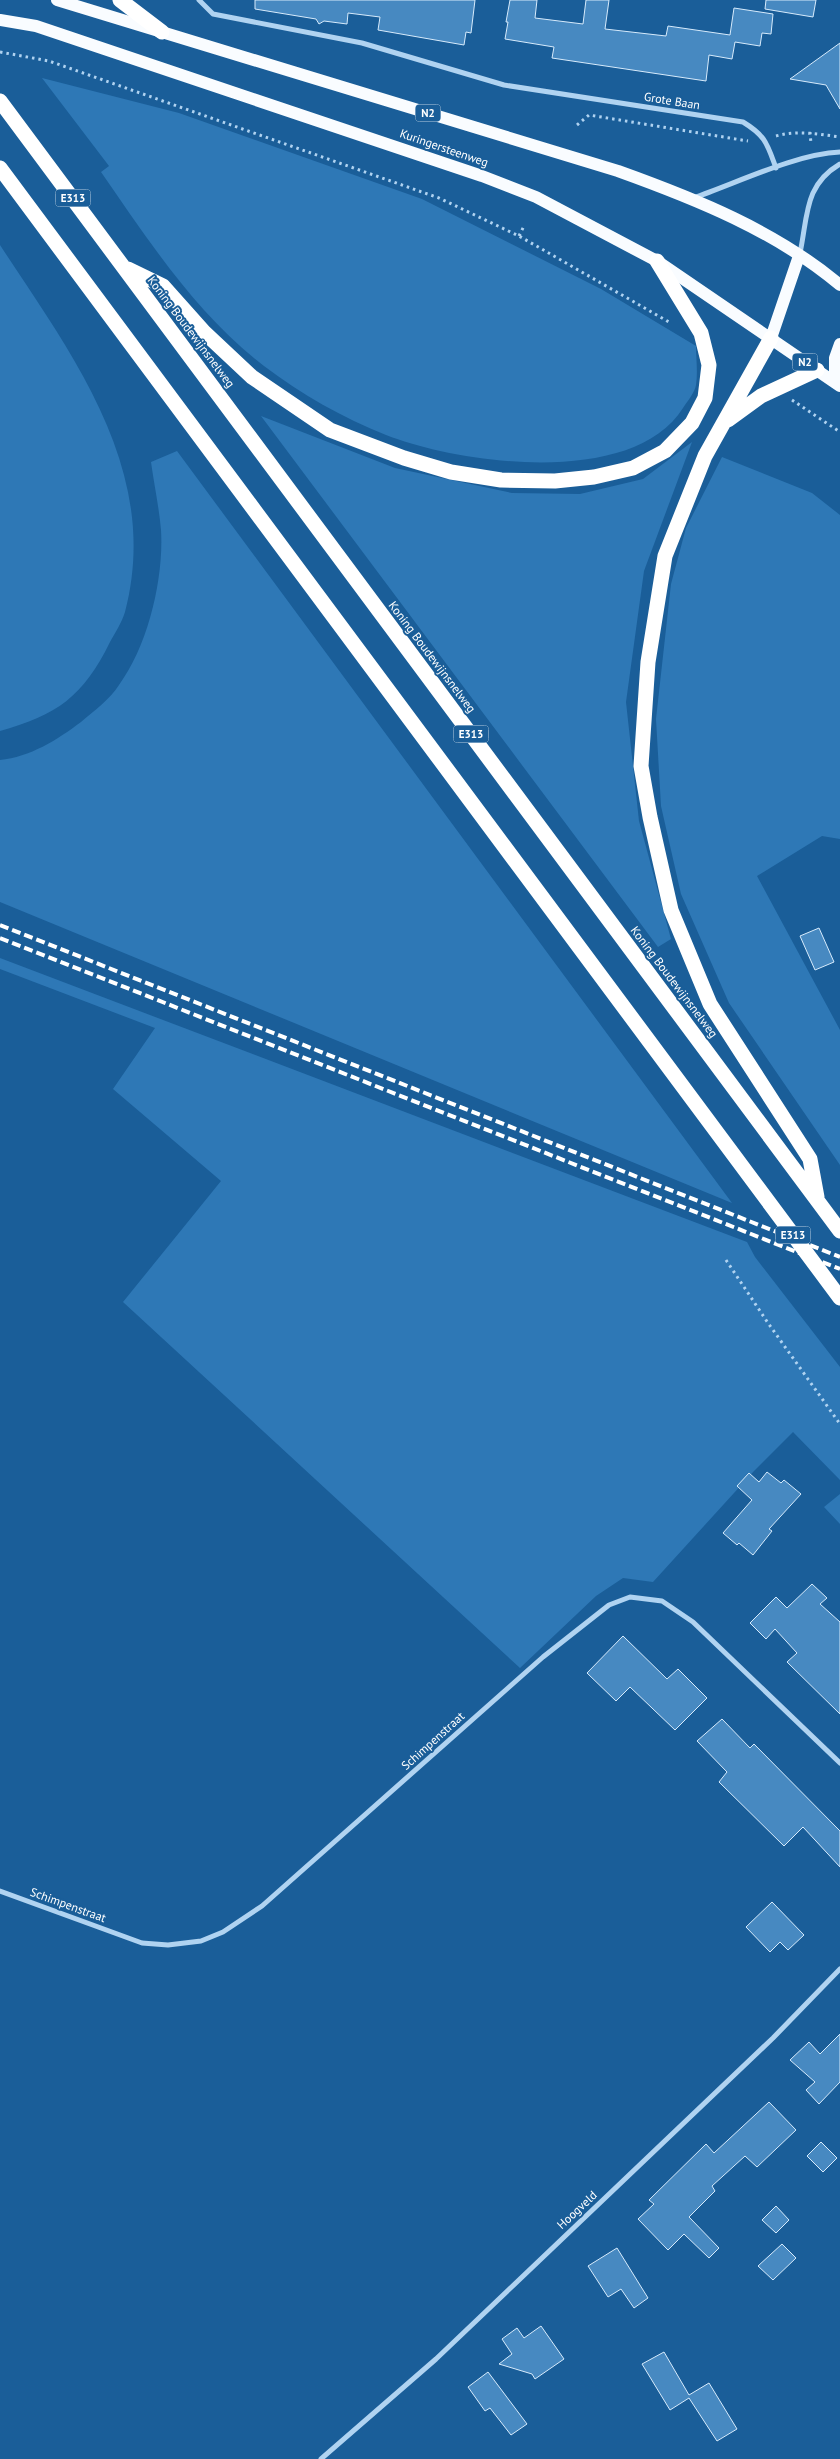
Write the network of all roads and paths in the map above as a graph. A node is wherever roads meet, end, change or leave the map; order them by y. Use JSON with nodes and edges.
{"nodes":[{"id":1,"x":56,"y":0,"type":"edge"},
{"id":2,"x":120,"y":0,"type":"edge"},
{"id":3,"x":199,"y":0,"type":"edge"},
{"id":4,"x":0,"y":20,"type":"edge"},
{"id":5,"x":162,"y":32,"type":"junction"},
{"id":6,"x":0,"y":52,"type":"edge"},
{"id":7,"x":0,"y":101,"type":"edge"},
{"id":8,"x":577,"y":125,"type":"dead end"},
{"id":9,"x":840,"y":137,"type":"edge"},
{"id":10,"x":766,"y":139,"type":"junction"},
{"id":11,"x":840,"y":152,"type":"edge"},
{"id":12,"x":840,"y":164,"type":"edge"},
{"id":13,"x":0,"y":168,"type":"edge"},
{"id":14,"x":776,"y":168,"type":"junction"},
{"id":15,"x":693,"y":198,"type":"junction"},
{"id":16,"x":524,"y":226,"type":"dead end"},
{"id":17,"x":519,"y":236,"type":"junction"},
{"id":18,"x":799,"y":256,"type":"junction"},
{"id":19,"x":657,"y":261,"type":"junction"},
{"id":20,"x":124,"y":267,"type":"junction"},
{"id":21,"x":840,"y":285,"type":"edge"},
{"id":22,"x":669,"y":322,"type":"dead end"},
{"id":23,"x":771,"y":338,"type":"junction"},
{"id":24,"x":840,"y":344,"type":"edge"},
{"id":25,"x":817,"y":370,"type":"junction"},
{"id":26,"x":838,"y":384,"type":"edge"},
{"id":27,"x":791,"y":400,"type":"dead end"},
{"id":28,"x":725,"y":422,"type":"junction"},
{"id":29,"x":840,"y":432,"type":"edge"},
{"id":30,"x":818,"y":1201,"type":"junction"},
{"id":31,"x":840,"y":1231,"type":"edge"},
{"id":32,"x":726,"y":1260,"type":"dead end"},
{"id":33,"x":840,"y":1298,"type":"edge"},
{"id":34,"x":840,"y":1424,"type":"edge"},
{"id":35,"x":840,"y":1763,"type":"edge"},
{"id":36,"x":0,"y":1891,"type":"edge"},
{"id":37,"x":840,"y":1969,"type":"edge"},
{"id":38,"x":321,"y":2459,"type":"edge"}],
"edges":[{"from":1,"to":5,"type":"main road","number":"N2"},
{"from":2,"to":5,"type":"highway"},
{"from":3,"to":10,"type":"street","name":"Grote Baan"},
{"from":4,"to":19,"type":"main road","name":"Kuringersteenweg","number":"N2"},
{"from":5,"to":15,"type":"main road","number":"N2"},
{"from":6,"to":17,"type":"path"},
{"from":7,"to":20,"type":"highway","name":"Koning Boudewijnsnelweg","number":"E313"},
{"from":8,"to":10,"type":"path"},
{"from":9,"to":10,"type":"path"},
{"from":10,"to":14,"type":"street"},
{"from":11,"to":14,"type":"street"},
{"from":12,"to":18,"type":"street"},
{"from":13,"to":33,"type":"highway","number":"E313"},
{"from":14,"to":15,"type":"street"},
{"from":15,"to":18,"type":"main road","number":"N2"},
{"from":16,"to":17,"type":"path"},
{"from":17,"to":22,"type":"path"},
{"from":18,"to":21,"type":"main road","number":"N2"},
{"from":18,"to":23,"type":"main road"},
{"from":19,"to":20,"type":"highway"},
{"from":19,"to":23,"type":"main road","name":"Kuringersteenweg","number":"N2"},
{"from":20,"to":30,"type":"highway","name":"Koning Boudewijnsnelweg","number":"E313"},
{"from":23,"to":25,"type":"main road","name":"Kuringersteenweg","number":"N2"},
{"from":23,"to":28,"type":"highway"},
{"from":24,"to":26,"type":"main road"},
{"from":25,"to":26,"type":"main road","name":"Kuringersteenweg","number":"N2"},
{"from":25,"to":28,"type":"highway"},
{"from":27,"to":29,"type":"path"},
{"from":28,"to":30,"type":"highway"},
{"from":30,"to":31,"type":"highway","name":"Koning Boudewijnsnelweg","number":"E313"},
{"from":32,"to":34,"type":"path"},
{"from":35,"to":36,"type":"street","name":"Schimpenstraat"},
{"from":37,"to":38,"type":"street","name":"Hoogveld"}]}
